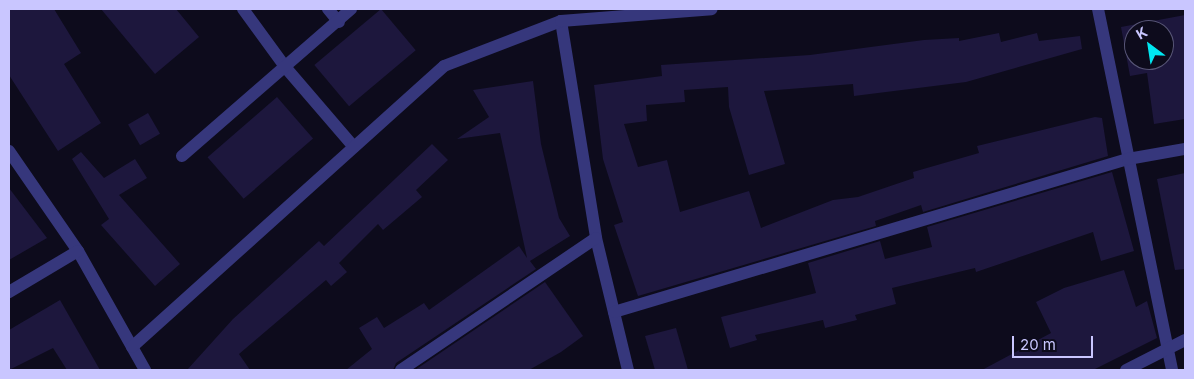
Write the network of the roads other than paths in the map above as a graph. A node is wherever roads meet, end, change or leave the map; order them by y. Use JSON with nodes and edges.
{"nodes":[{"id":1,"x":243,"y":9,"type":"edge"},
{"id":2,"x":328,"y":9,"type":"edge"},
{"id":3,"x":350,"y":9,"type":"edge"},
{"id":4,"x":712,"y":9,"type":"edge"},
{"id":5,"x":1098,"y":9,"type":"edge"},
{"id":6,"x":561,"y":21,"type":"junction"},
{"id":7,"x":339,"y":22,"type":"junction"},
{"id":8,"x":286,"y":68,"type":"junction"},
{"id":9,"x":354,"y":147,"type":"junction"},
{"id":10,"x":1185,"y":149,"type":"edge"},
{"id":11,"x":9,"y":151,"type":"edge"},
{"id":12,"x":182,"y":156,"type":"dead end"},
{"id":13,"x":1128,"y":159,"type":"junction"},
{"id":14,"x":596,"y":238,"type":"junction"},
{"id":15,"x":78,"y":251,"type":"junction"},
{"id":16,"x":9,"y":292,"type":"edge"},
{"id":17,"x":614,"y":312,"type":"junction"},
{"id":18,"x":1185,"y":340,"type":"edge"},
{"id":19,"x":132,"y":347,"type":"junction"},
{"id":20,"x":1165,"y":350,"type":"junction"},
{"id":21,"x":145,"y":370,"type":"edge"},
{"id":22,"x":401,"y":370,"type":"edge"},
{"id":23,"x":628,"y":370,"type":"edge"},
{"id":24,"x":1126,"y":370,"type":"edge"},
{"id":25,"x":1172,"y":370,"type":"edge"}],
"edges":[{"from":1,"to":8,"type":"street"},
{"from":2,"to":7,"type":"street"},
{"from":3,"to":7,"type":"street"},
{"from":4,"to":6,"type":"street"},
{"from":5,"to":13,"type":"street"},
{"from":6,"to":9,"type":"street"},
{"from":6,"to":14,"type":"street"},
{"from":7,"to":8,"type":"street"},
{"from":8,"to":9,"type":"street"},
{"from":8,"to":12,"type":"street"},
{"from":9,"to":19,"type":"street"},
{"from":10,"to":13,"type":"street"},
{"from":11,"to":15,"type":"street"},
{"from":13,"to":17,"type":"street"},
{"from":13,"to":20,"type":"street"},
{"from":14,"to":17,"type":"street"},
{"from":14,"to":22,"type":"street"},
{"from":15,"to":16,"type":"street"},
{"from":15,"to":19,"type":"street"},
{"from":17,"to":23,"type":"street"},
{"from":18,"to":20,"type":"street"},
{"from":19,"to":21,"type":"street"},
{"from":20,"to":24,"type":"street"},
{"from":20,"to":25,"type":"street"}]}
